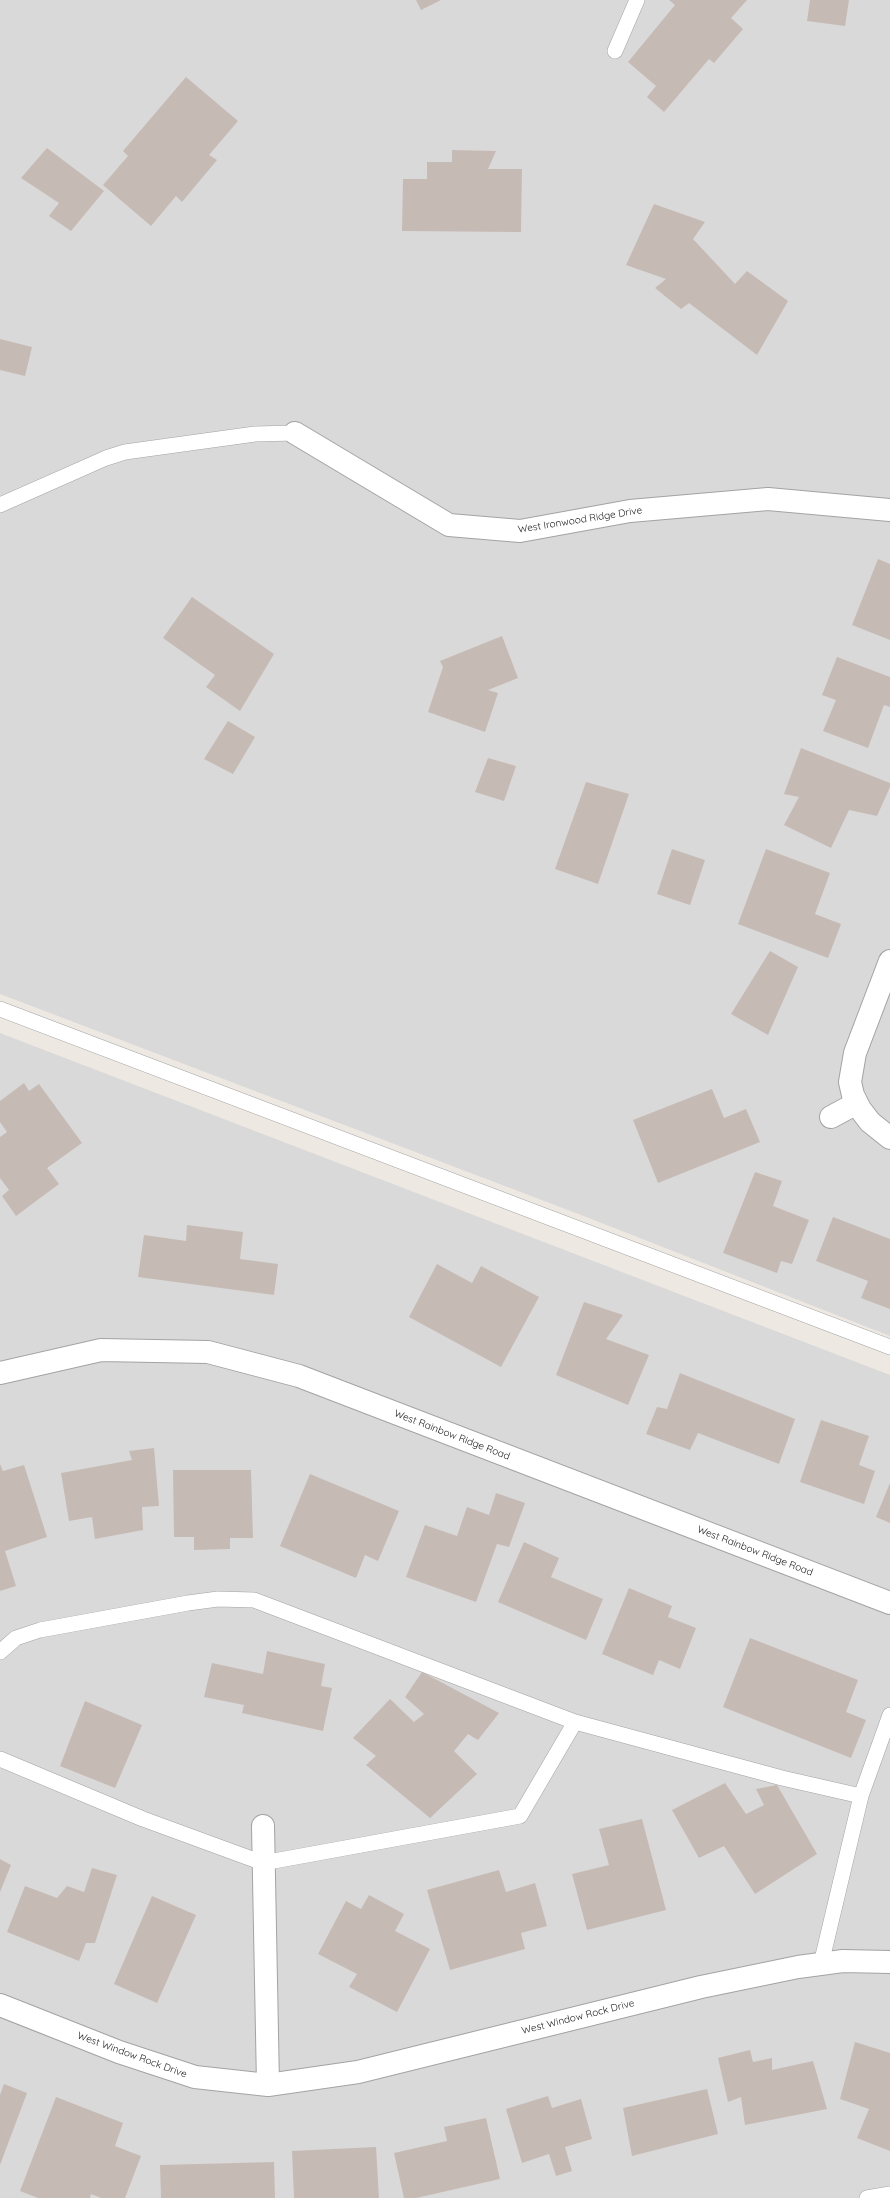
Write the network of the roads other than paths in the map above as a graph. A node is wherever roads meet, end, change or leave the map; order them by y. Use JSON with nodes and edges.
{"nodes":[{"id":1,"x":637,"y":0,"type":"edge"},
{"id":2,"x":615,"y":52,"type":"dead end"},
{"id":3,"x":295,"y":433,"type":"joint"},
{"id":4,"x":0,"y":505,"type":"edge"},
{"id":5,"x":890,"y":510,"type":"edge"},
{"id":6,"x":890,"y":961,"type":"edge"},
{"id":7,"x":0,"y":1009,"type":"edge"},
{"id":8,"x":857,"y":1103,"type":"junction"},
{"id":9,"x":831,"y":1117,"type":"dead end"},
{"id":10,"x":890,"y":1138,"type":"edge"},
{"id":11,"x":890,"y":1347,"type":"edge"},
{"id":12,"x":0,"y":1373,"type":"edge"},
{"id":13,"x":890,"y":1603,"type":"edge"},
{"id":14,"x":0,"y":1652,"type":"edge"},
{"id":15,"x":890,"y":1714,"type":"edge"},
{"id":16,"x":575,"y":1722,"type":"junction"},
{"id":17,"x":0,"y":1759,"type":"edge"},
{"id":18,"x":861,"y":1796,"type":"junction"},
{"id":19,"x":262,"y":1826,"type":"dead end"},
{"id":20,"x":263,"y":1863,"type":"junction"},
{"id":21,"x":890,"y":1962,"type":"edge"},
{"id":22,"x":821,"y":1964,"type":"junction"},
{"id":23,"x":0,"y":2005,"type":"edge"},
{"id":24,"x":268,"y":2085,"type":"junction"},
{"id":25,"x":890,"y":2194,"type":"edge"},
{"id":26,"x":867,"y":2198,"type":"edge"}],
"edges":[{"from":1,"to":2,"type":"lane"},
{"from":3,"to":4,"type":"lane"},
{"from":3,"to":5,"type":"street","name":"West Ironwood Ridge Drive"},
{"from":6,"to":8,"type":"street"},
{"from":7,"to":11,"type":"lane"},
{"from":8,"to":9,"type":"street"},
{"from":8,"to":10,"type":"street"},
{"from":12,"to":13,"type":"street","name":"West Rainbow Ridge Road"},
{"from":14,"to":16,"type":"lane"},
{"from":15,"to":18,"type":"lane"},
{"from":16,"to":18,"type":"lane"},
{"from":16,"to":20,"type":"lane"},
{"from":17,"to":20,"type":"lane"},
{"from":18,"to":22,"type":"lane"},
{"from":19,"to":20,"type":"street"},
{"from":20,"to":24,"type":"street"},
{"from":21,"to":22,"type":"street","name":"West Window Rock Drive"},
{"from":22,"to":24,"type":"street","name":"West Window Rock Drive"},
{"from":23,"to":24,"type":"street","name":"West Window Rock Drive"},
{"from":25,"to":26,"type":"lane"}]}
